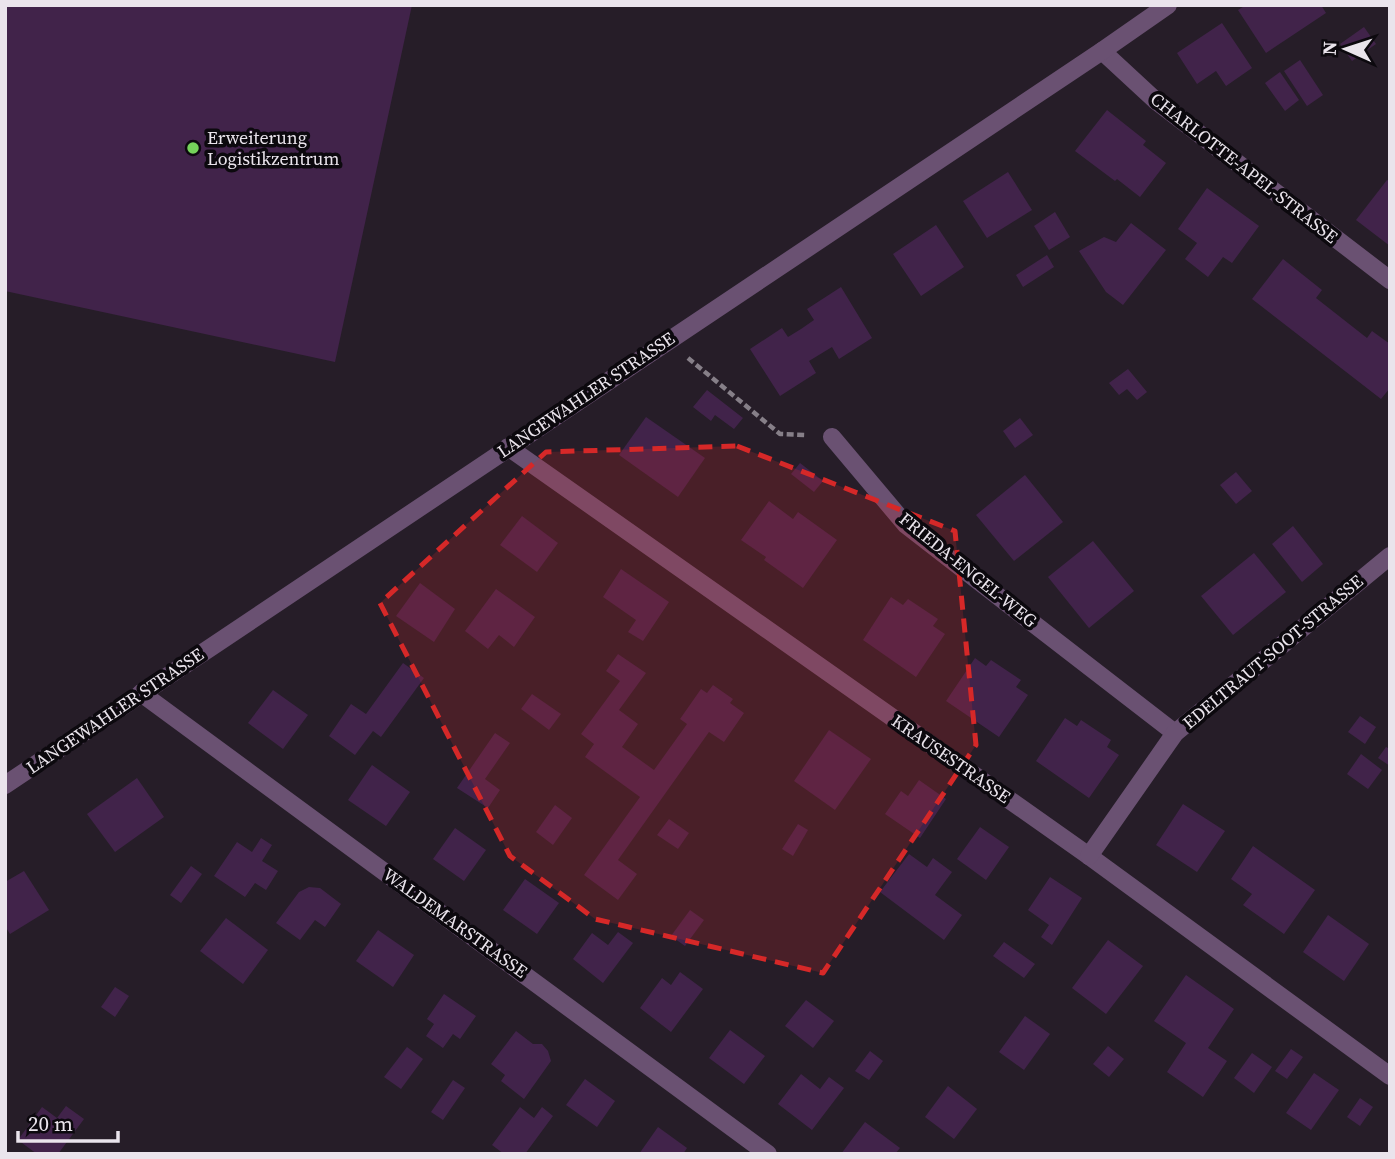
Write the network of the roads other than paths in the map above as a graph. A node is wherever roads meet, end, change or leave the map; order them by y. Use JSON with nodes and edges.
{"nodes":[{"id":1,"x":1167,"y":5,"type":"edge"},
{"id":2,"x":1102,"y":51,"type":"junction"},
{"id":3,"x":1390,"y":280,"type":"edge"},
{"id":4,"x":832,"y":437,"type":"road end"},
{"id":5,"x":508,"y":447,"type":"junction"},
{"id":6,"x":1390,"y":556,"type":"edge"},
{"id":7,"x":141,"y":692,"type":"junction"},
{"id":8,"x":1175,"y":733,"type":"junction"},
{"id":9,"x":5,"y":785,"type":"edge"},
{"id":10,"x":1088,"y":856,"type":"junction"},
{"id":11,"x":1390,"y":1076,"type":"edge"},
{"id":12,"x":768,"y":1154,"type":"edge"}],
"edges":[{"from":1,"to":2,"type":"street","name":"LANGEWAHLER STRASSE"},
{"from":2,"to":3,"type":"street","name":"CHARLOTTE-APEL-STRASSE"},
{"from":2,"to":5,"type":"street","name":"LANGEWAHLER STRASSE"},
{"from":4,"to":8,"type":"street","name":"FRIEDA-ENGEL-WEG"},
{"from":5,"to":7,"type":"street","name":"LANGEWAHLER STRASSE"},
{"from":5,"to":10,"type":"street","name":"KRAUSESTRASSE"},
{"from":6,"to":8,"type":"street","name":"EDELTRAUT-SOOT-STRASSE"},
{"from":7,"to":9,"type":"street","name":"LANGEWAHLER STRASSE"},
{"from":7,"to":12,"type":"street","name":"WALDEMARSTRASSE"},
{"from":8,"to":10,"type":"street","name":"EDELTRAUT-SOOT-STRASSE"},
{"from":10,"to":11,"type":"street","name":"KRAUSESTRASSE"}]}
